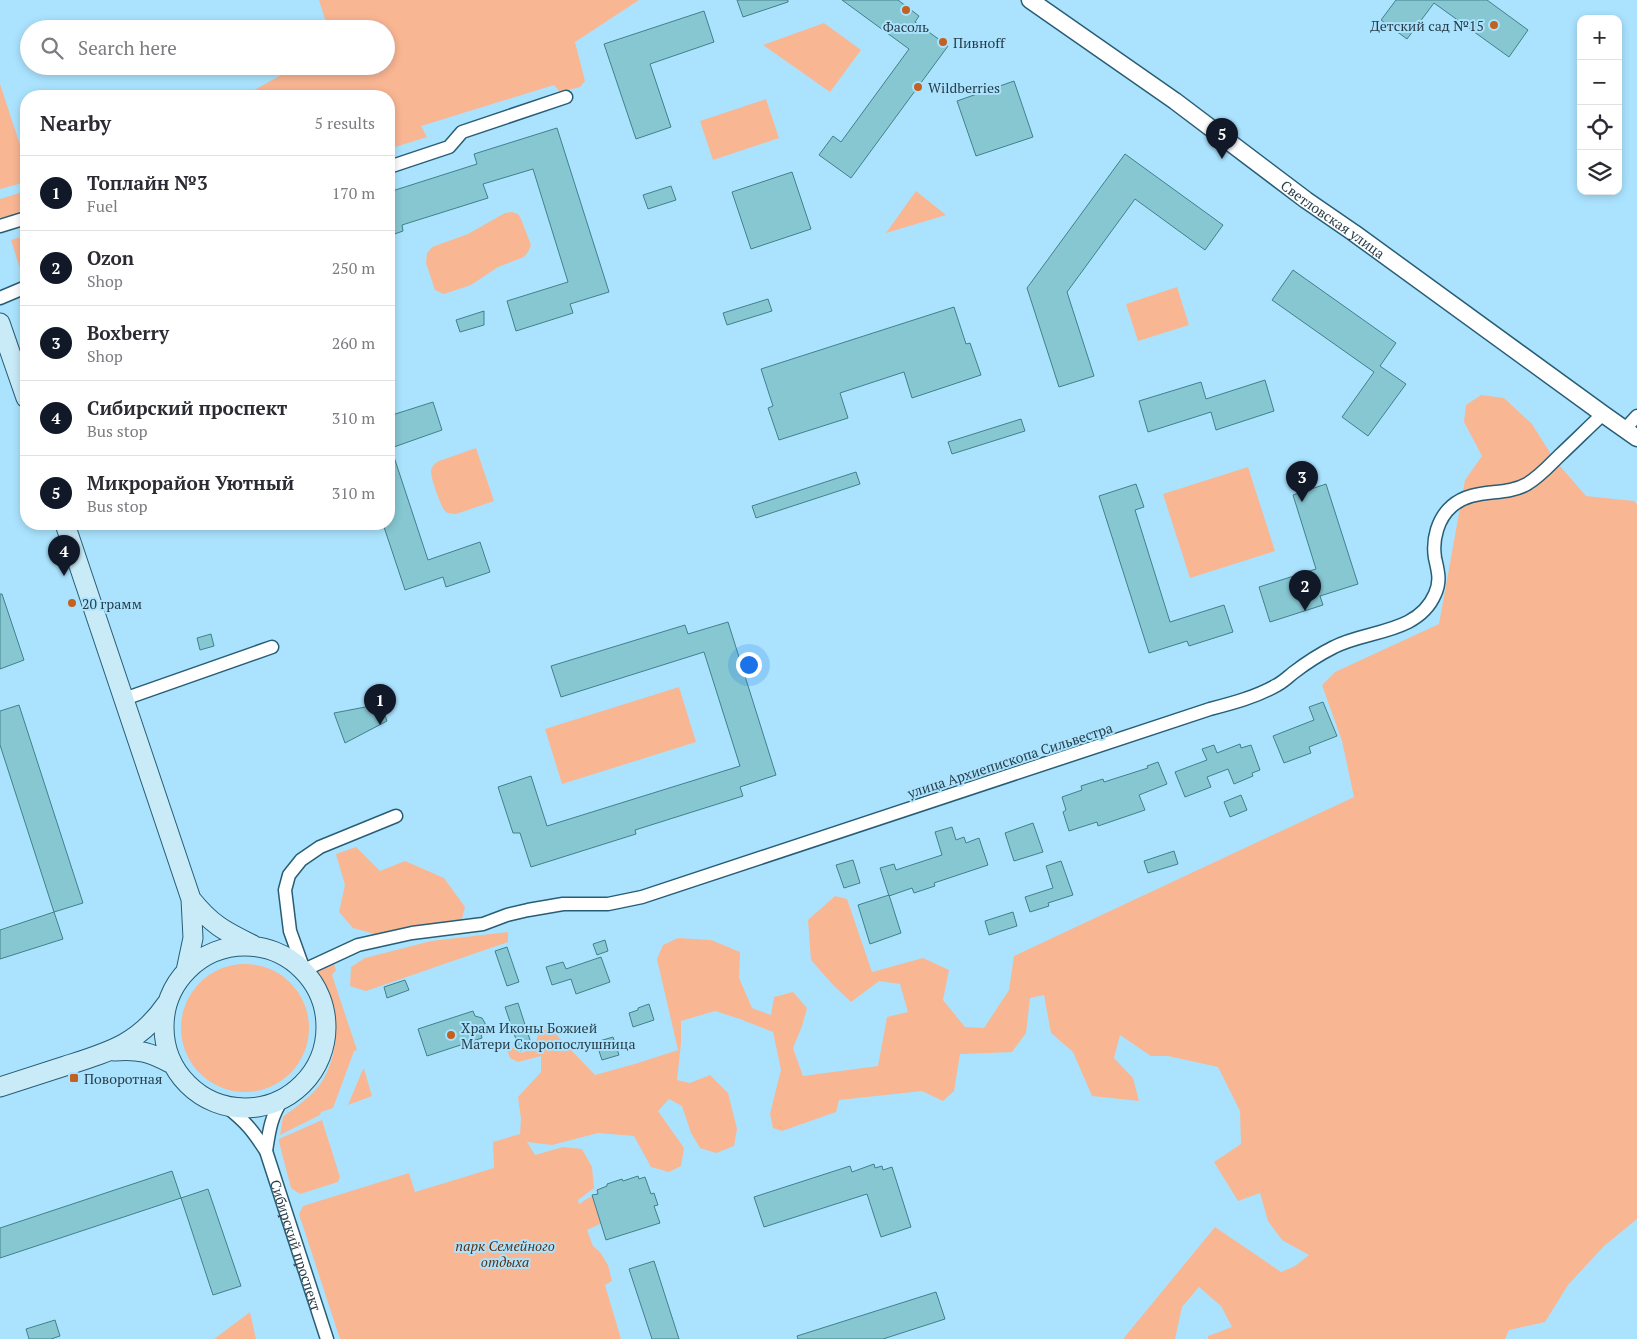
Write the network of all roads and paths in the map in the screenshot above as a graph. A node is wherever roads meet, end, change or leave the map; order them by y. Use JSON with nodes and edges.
{"nodes":[{"id":1,"x":1030,"y":0,"type":"edge"},
{"id":2,"x":566,"y":97,"type":"dead end"},
{"id":3,"x":395,"y":165,"type":"edge"},
{"id":4,"x":20,"y":220,"type":"edge"},
{"id":5,"x":0,"y":226,"type":"edge"},
{"id":6,"x":20,"y":290,"type":"edge"},
{"id":7,"x":0,"y":298,"type":"edge"},
{"id":8,"x":0,"y":323,"type":"edge"},
{"id":9,"x":20,"y":381,"type":"edge"},
{"id":10,"x":1603,"y":414,"type":"junction"},
{"id":11,"x":1637,"y":416,"type":"edge"},
{"id":12,"x":1631,"y":433,"type":"edge"},
{"id":13,"x":68,"y":530,"type":"edge"},
{"id":14,"x":272,"y":647,"type":"dead end"},
{"id":15,"x":124,"y":698,"type":"junction"},
{"id":16,"x":396,"y":816,"type":"dead end"},
{"id":17,"x":190,"y":899,"type":"junction"},
{"id":18,"x":252,"y":945,"type":"junction"},
{"id":19,"x":304,"y":970,"type":"junction"},
{"id":20,"x":186,"y":971,"type":"junction"},
{"id":21,"x":168,"y":1001,"type":"junction"},
{"id":22,"x":111,"y":1051,"type":"junction"},
{"id":23,"x":172,"y":1064,"type":"junction"},
{"id":24,"x":0,"y":1087,"type":"edge"},
{"id":25,"x":282,"y":1100,"type":"junction"},
{"id":26,"x":227,"y":1107,"type":"junction"},
{"id":27,"x":266,"y":1151,"type":"junction"},
{"id":28,"x":327,"y":1339,"type":"edge"}],
"edges":[{"from":1,"to":10,"type":"street","name":"Светловская улица"},
{"from":2,"to":3,"type":"street"},
{"from":4,"to":5,"type":"street"},
{"from":6,"to":7,"type":"street"},
{"from":8,"to":9,"type":"main road"},
{"from":10,"to":12,"type":"street","name":"Светловская улица"},
{"from":10,"to":19,"type":"street","name":"улица Архиепископа Сильвестра"},
{"from":11,"to":12,"type":"street"},
{"from":13,"to":15,"type":"main road"},
{"from":14,"to":15,"type":"street"},
{"from":15,"to":17,"type":"main road"},
{"from":16,"to":19,"type":"street"},
{"from":17,"to":18,"type":"main road"},
{"from":17,"to":20,"type":"main road"},
{"from":18,"to":19,"type":"main road","name":"Сибирский проспект"},
{"from":18,"to":20,"type":"main road","name":"Сибирский проспект"},
{"from":19,"to":25,"type":"main road","name":"Сибирский проспект"},
{"from":20,"to":21,"type":"main road","name":"Сибирский проспект"},
{"from":21,"to":22,"type":"main road"},
{"from":21,"to":23,"type":"main road","name":"Сибирский проспект"},
{"from":22,"to":23,"type":"main road"},
{"from":22,"to":24,"type":"main road"},
{"from":23,"to":26,"type":"main road","name":"Сибирский проспект"},
{"from":25,"to":26,"type":"main road","name":"Сибирский проспект"},
{"from":25,"to":27,"type":"street","name":"Сибирский проспект"},
{"from":26,"to":27,"type":"street","name":"Сибирский проспект"},
{"from":27,"to":28,"type":"street","name":"Сибирский проспект"}]}
